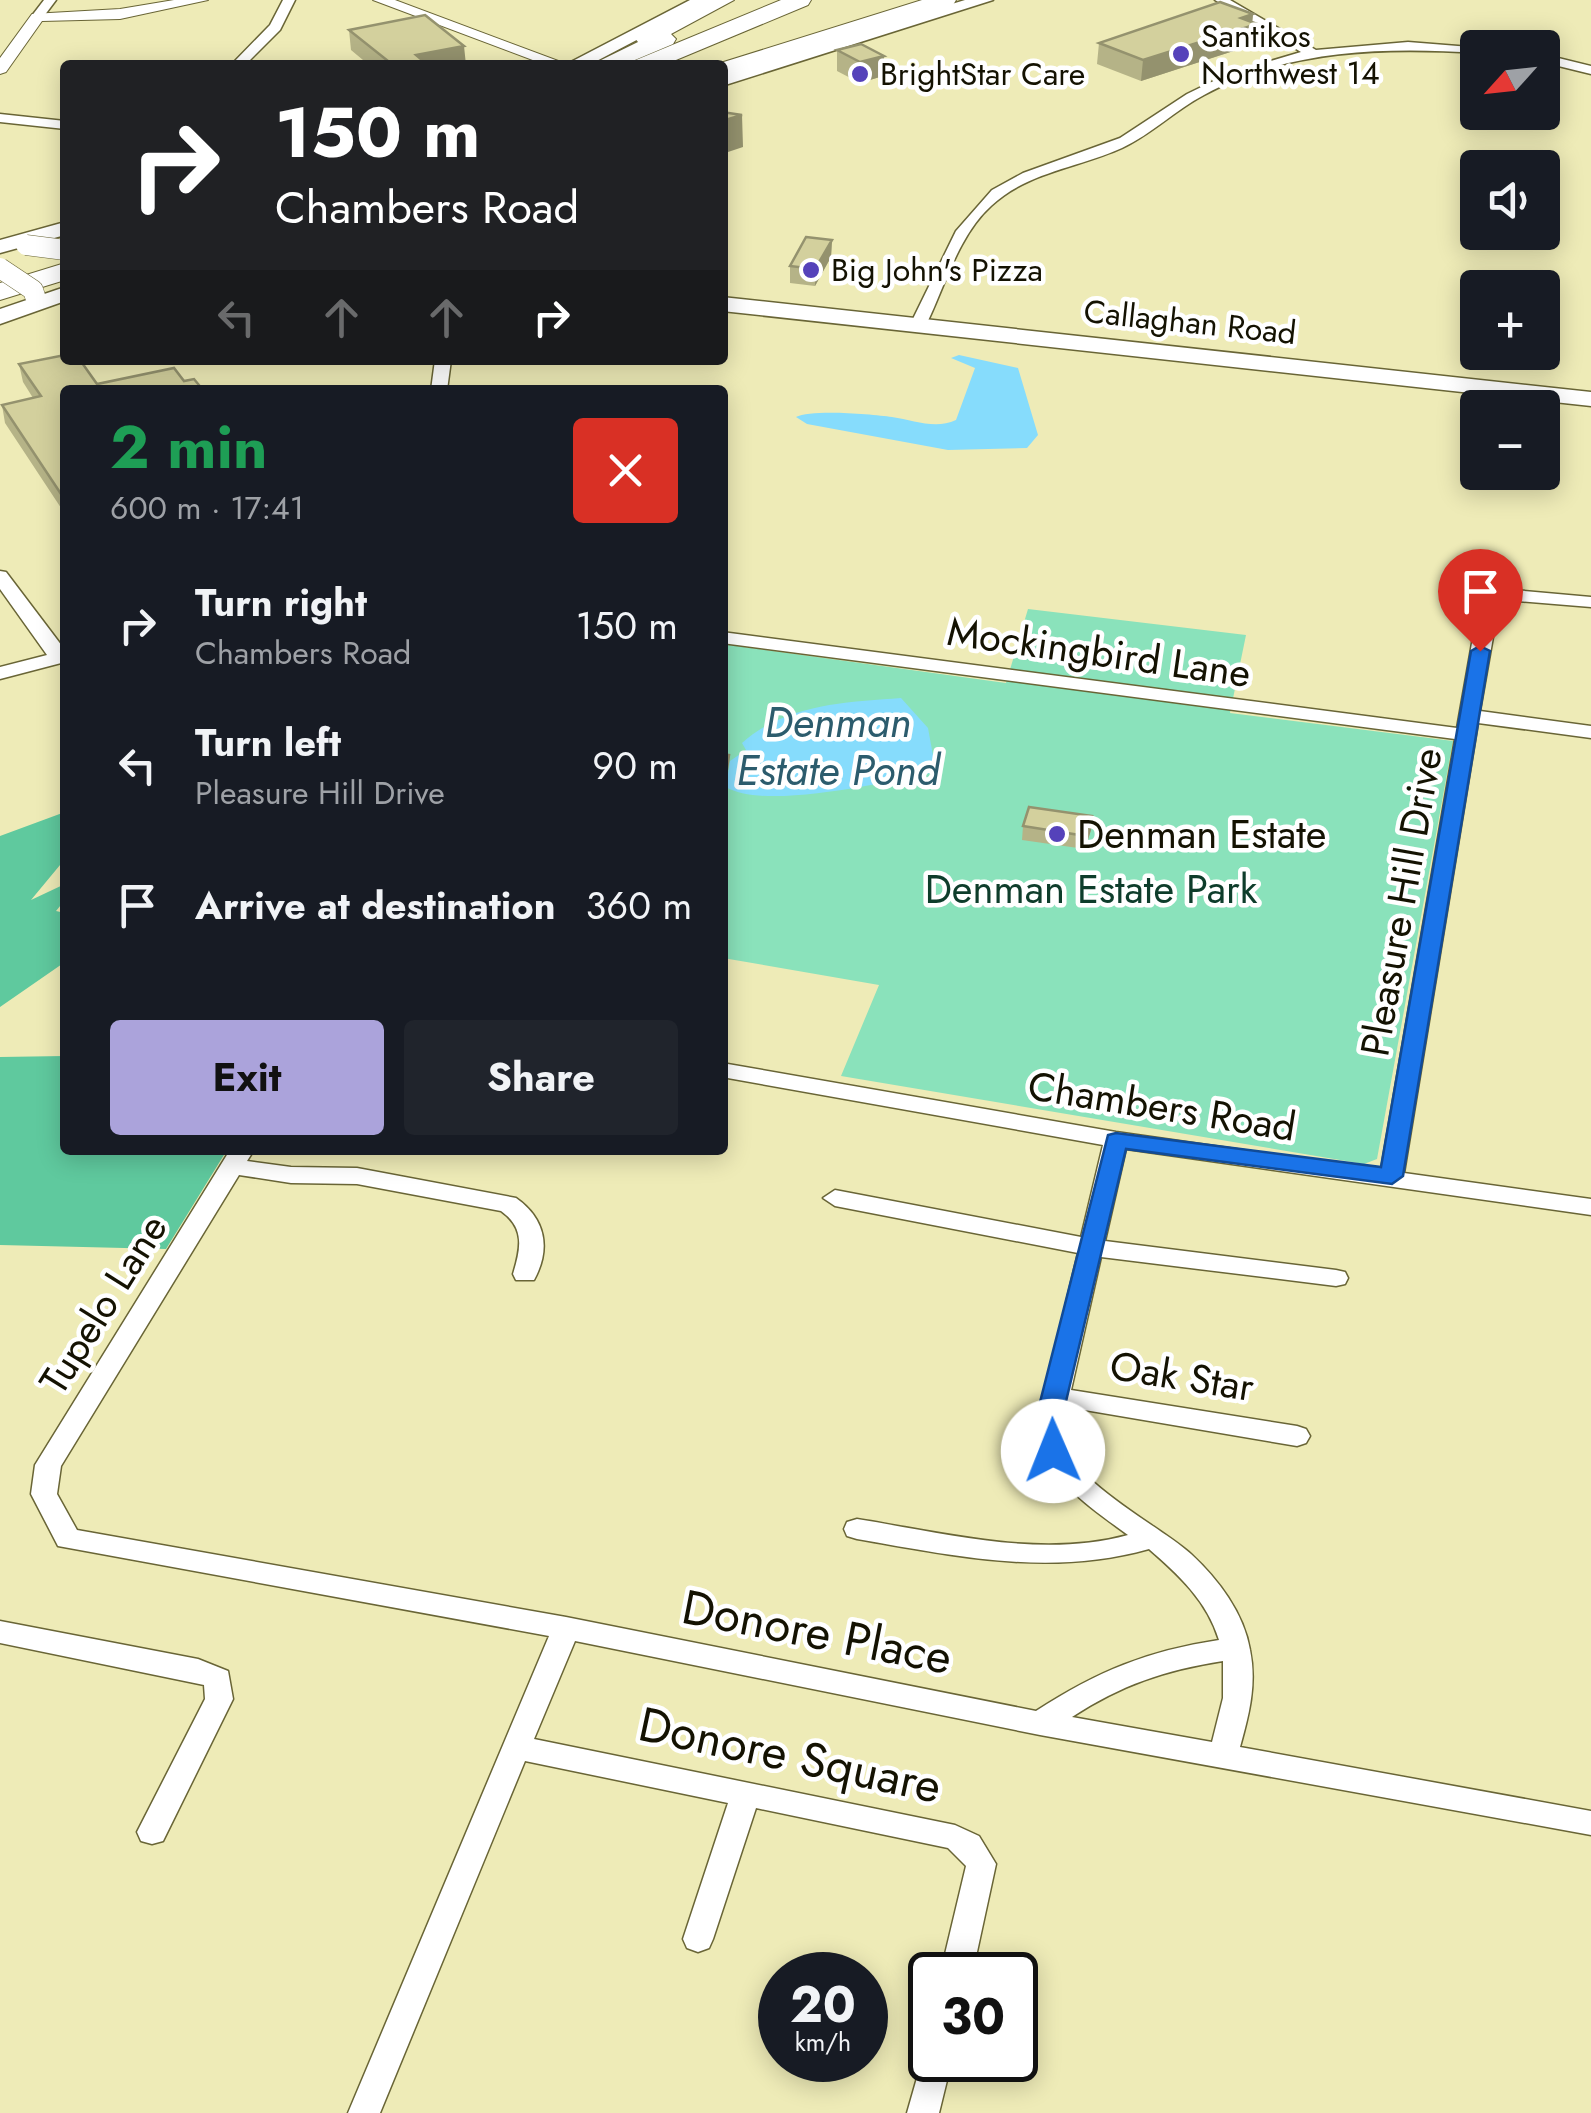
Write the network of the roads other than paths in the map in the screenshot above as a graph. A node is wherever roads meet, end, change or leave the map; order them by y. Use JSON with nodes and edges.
{"nodes":[{"id":1,"x":50,"y":0,"type":"edge"},
{"id":2,"x":200,"y":0,"type":"edge"},
{"id":3,"x":289,"y":0,"type":"edge"},
{"id":4,"x":381,"y":0,"type":"edge"},
{"id":5,"x":704,"y":0,"type":"edge"},
{"id":6,"x":722,"y":0,"type":"edge"},
{"id":7,"x":751,"y":0,"type":"edge"},
{"id":8,"x":800,"y":0,"type":"edge"},
{"id":9,"x":944,"y":0,"type":"edge"},
{"id":10,"x":1221,"y":0,"type":"edge"},
{"id":11,"x":978,"y":1,"type":"edge"},
{"id":12,"x":837,"y":4,"type":"edge"},
{"id":13,"x":38,"y":17,"type":"junction"},
{"id":14,"x":1460,"y":48,"type":"edge"},
{"id":15,"x":1315,"y":56,"type":"junction"},
{"id":16,"x":243,"y":60,"type":"edge"},
{"id":17,"x":559,"y":60,"type":"edge"},
{"id":18,"x":579,"y":60,"type":"edge"},
{"id":19,"x":582,"y":60,"type":"edge"},
{"id":20,"x":614,"y":60,"type":"edge"},
{"id":21,"x":656,"y":60,"type":"edge"},
{"id":22,"x":720,"y":60,"type":"edge"},
{"id":23,"x":723,"y":60,"type":"edge"},
{"id":24,"x":1560,"y":62,"type":"edge"},
{"id":25,"x":0,"y":69,"type":"edge"},
{"id":26,"x":1591,"y":70,"type":"edge"},
{"id":27,"x":728,"y":78,"type":"edge"},
{"id":28,"x":0,"y":118,"type":"edge"},
{"id":29,"x":60,"y":124,"type":"edge"},
{"id":30,"x":30,"y":245,"type":"edge"},
{"id":31,"x":60,"y":273,"type":"edge"},
{"id":32,"x":0,"y":292,"type":"edge"},
{"id":33,"x":60,"y":295,"type":"edge"},
{"id":34,"x":30,"y":302,"type":"junction"},
{"id":35,"x":728,"y":305,"type":"edge"},
{"id":36,"x":0,"y":317,"type":"edge"},
{"id":37,"x":918,"y":325,"type":"junction"},
{"id":38,"x":1591,"y":399,"type":"edge"},
{"id":39,"x":0,"y":576,"type":"edge"},
{"id":40,"x":1591,"y":602,"type":"edge"},
{"id":41,"x":728,"y":638,"type":"edge"},
{"id":42,"x":60,"y":654,"type":"edge"},
{"id":43,"x":60,"y":658,"type":"edge"},
{"id":44,"x":0,"y":674,"type":"edge"},
{"id":45,"x":1469,"y":726,"type":"junction"},
{"id":46,"x":1591,"y":732,"type":"edge"},
{"id":47,"x":728,"y":1071,"type":"edge"},
{"id":48,"x":1116,"y":1140,"type":"junction"},
{"id":49,"x":237,"y":1158,"type":"edge"},
{"id":50,"x":1392,"y":1176,"type":"junction"},
{"id":51,"x":835,"y":1198,"type":"dead end"},
{"id":52,"x":1591,"y":1207,"type":"edge"},
{"id":53,"x":1090,"y":1247,"type":"junction"},
{"id":54,"x":525,"y":1274,"type":"dead end"},
{"id":55,"x":1336,"y":1278,"type":"dead end"},
{"id":56,"x":1054,"y":1396,"type":"junction"},
{"id":57,"x":1297,"y":1436,"type":"dead end"},
{"id":58,"x":48,"y":1501,"type":"joint"},
{"id":59,"x":857,"y":1529,"type":"dead end"},
{"id":60,"x":1153,"y":1538,"type":"junction"},
{"id":61,"x":566,"y":1628,"type":"junction"},
{"id":62,"x":0,"y":1632,"type":"edge"},
{"id":63,"x":1237,"y":1648,"type":"junction"},
{"id":64,"x":1040,"y":1723,"type":"junction"},
{"id":65,"x":515,"y":1747,"type":"junction"},
{"id":66,"x":1224,"y":1754,"type":"junction"},
{"id":67,"x":746,"y":1793,"type":"junction"},
{"id":68,"x":1591,"y":1823,"type":"edge"},
{"id":69,"x":152,"y":1832,"type":"dead end"},
{"id":70,"x":698,"y":1939,"type":"dead end"},
{"id":71,"x":961,"y":1952,"type":"edge"},
{"id":72,"x":931,"y":2082,"type":"edge"},
{"id":73,"x":364,"y":2113,"type":"edge"},
{"id":74,"x":923,"y":2113,"type":"edge"}],
"edges":[{"from":1,"to":13,"type":"street"},
{"from":2,"to":13,"type":"street"},
{"from":3,"to":16,"type":"street"},
{"from":4,"to":17,"type":"street"},
{"from":5,"to":18,"type":"main road"},
{"from":6,"to":19,"type":"highway"},
{"from":7,"to":20,"type":"highway"},
{"from":8,"to":21,"type":"highway"},
{"from":9,"to":23,"type":"highway"},
{"from":10,"to":15,"type":"street"},
{"from":11,"to":27,"type":"main road"},
{"from":12,"to":22,"type":"highway"},
{"from":13,"to":25,"type":"street"},
{"from":14,"to":15,"type":"street"},
{"from":15,"to":37,"type":"street"},
{"from":24,"to":26,"type":"street"},
{"from":28,"to":29,"type":"street"},
{"from":30,"to":34,"type":"main road","bridge":true},
{"from":31,"to":32,"type":"highway"},
{"from":33,"to":34,"type":"main road"},
{"from":34,"to":36,"type":"main road"},
{"from":35,"to":37,"type":"main road","name":"Callaghan Road"},
{"from":37,"to":38,"type":"main road","name":"Callaghan Road"},
{"from":39,"to":42,"type":"street"},
{"from":40,"to":45,"type":"street","name":"Pleasure Hill Drive"},
{"from":41,"to":45,"type":"street","name":"Mockingbird Lane"},
{"from":43,"to":44,"type":"street"},
{"from":45,"to":46,"type":"street","name":"Mockingbird Lane"},
{"from":45,"to":50,"type":"street","name":"Pleasure Hill Drive"},
{"from":47,"to":48,"type":"street","name":"Chambers Road"},
{"from":48,"to":50,"type":"street","name":"Chambers Road"},
{"from":48,"to":53,"type":"street"},
{"from":49,"to":54,"type":"street"},
{"from":49,"to":58,"type":"street","name":"Tupelo Lane"},
{"from":50,"to":52,"type":"street","name":"Chambers Road"},
{"from":51,"to":53,"type":"street"},
{"from":53,"to":55,"type":"street"},
{"from":53,"to":56,"type":"street"},
{"from":56,"to":57,"type":"street","name":"Oak Star"},
{"from":56,"to":60,"type":"street"},
{"from":58,"to":61,"type":"street","name":"Donore Place"},
{"from":59,"to":60,"type":"street"},
{"from":60,"to":63,"type":"street"},
{"from":61,"to":64,"type":"street","name":"Donore Place"},
{"from":61,"to":65,"type":"street"},
{"from":62,"to":69,"type":"street"},
{"from":63,"to":64,"type":"street"},
{"from":63,"to":66,"type":"street"},
{"from":64,"to":66,"type":"street","name":"Donore Place"},
{"from":65,"to":67,"type":"street","name":"Donore Square"},
{"from":65,"to":73,"type":"street"},
{"from":66,"to":68,"type":"street","name":"Donore Place"},
{"from":67,"to":70,"type":"street"},
{"from":67,"to":71,"type":"street","name":"Donore Square"},
{"from":72,"to":74,"type":"street"}]}
